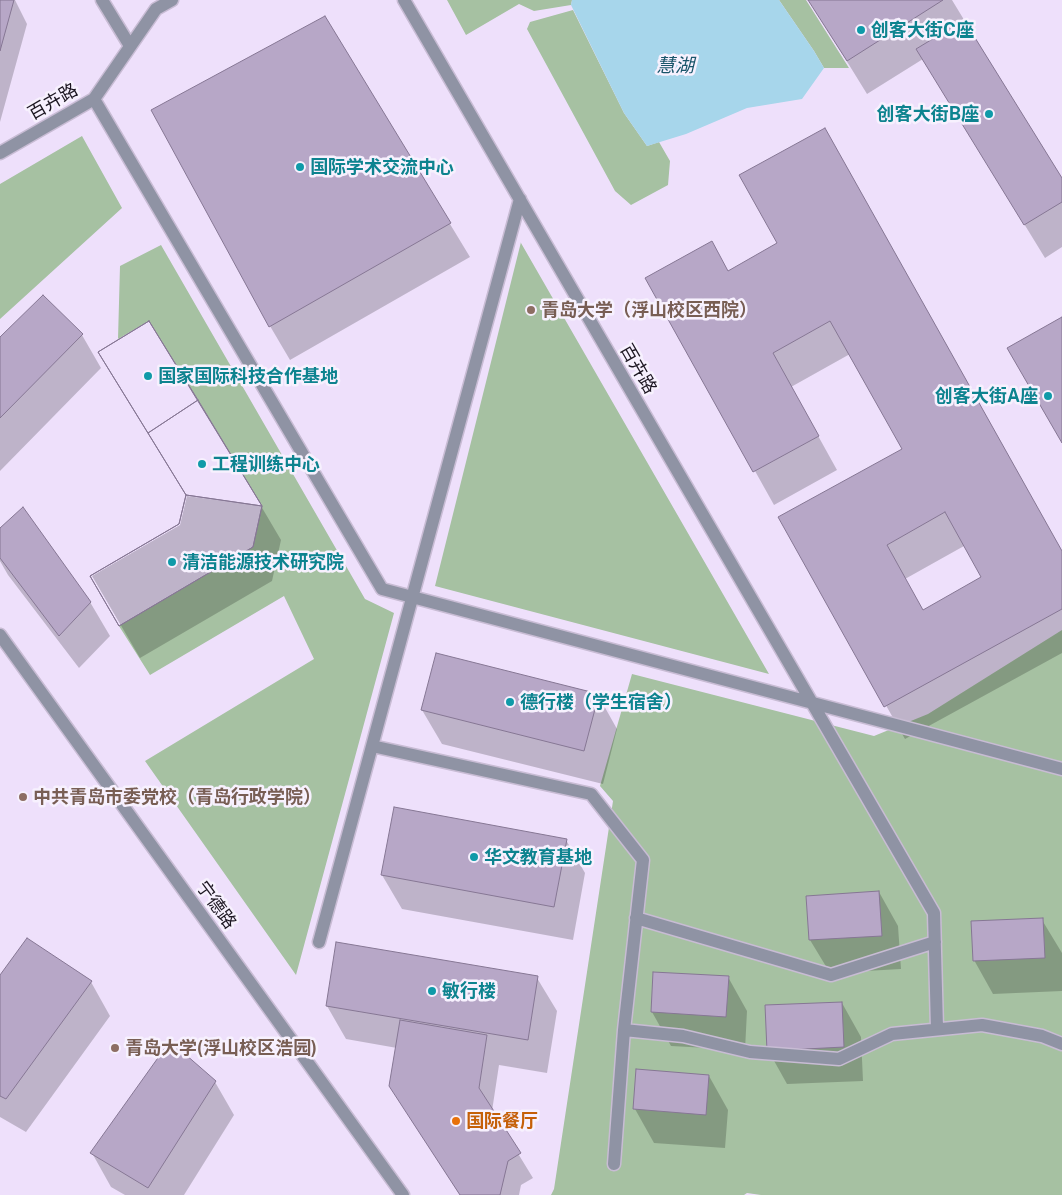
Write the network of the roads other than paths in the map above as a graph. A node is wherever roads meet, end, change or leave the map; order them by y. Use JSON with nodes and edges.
{"nodes":[{"id":1,"x":102,"y":0,"type":"edge"},
{"id":2,"x":172,"y":0,"type":"edge"},
{"id":3,"x":404,"y":0,"type":"edge"},
{"id":4,"x":130,"y":46,"type":"junction"},
{"id":5,"x":94,"y":99,"type":"junction"},
{"id":6,"x":0,"y":153,"type":"edge"},
{"id":7,"x":520,"y":199,"type":"junction"},
{"id":8,"x":412,"y":597,"type":"junction"},
{"id":9,"x":0,"y":635,"type":"edge"},
{"id":10,"x":812,"y":703,"type":"junction"},
{"id":11,"x":372,"y":746,"type":"junction"},
{"id":12,"x":1062,"y":769,"type":"edge"},
{"id":13,"x":636,"y":918,"type":"junction"},
{"id":14,"x":319,"y":942,"type":"dead end"},
{"id":15,"x":935,"y":942,"type":"junction"},
{"id":16,"x":937,"y":1029,"type":"junction"},
{"id":17,"x":624,"y":1030,"type":"junction"},
{"id":18,"x":1062,"y":1044,"type":"edge"},
{"id":19,"x":614,"y":1164,"type":"dead end"},
{"id":20,"x":403,"y":1195,"type":"edge"}],
"edges":[{"from":1,"to":4,"type":"street"},
{"from":2,"to":4,"type":"street","name":"百卉路"},
{"from":3,"to":7,"type":"street","name":"百卉路"},
{"from":4,"to":5,"type":"street","name":"百卉路"},
{"from":5,"to":6,"type":"street","name":"百卉路"},
{"from":5,"to":8,"type":"street"},
{"from":7,"to":8,"type":"street"},
{"from":7,"to":10,"type":"street","name":"百卉路"},
{"from":8,"to":10,"type":"street"},
{"from":8,"to":11,"type":"street"},
{"from":9,"to":20,"type":"street","name":"宁德路"},
{"from":10,"to":12,"type":"street"},
{"from":10,"to":15,"type":"street","name":"百卉路"},
{"from":11,"to":13,"type":"street"},
{"from":11,"to":14,"type":"street"},
{"from":13,"to":15,"type":"street"},
{"from":13,"to":17,"type":"street"},
{"from":15,"to":16,"type":"street","name":"百卉路"},
{"from":16,"to":17,"type":"street"},
{"from":16,"to":18,"type":"street"},
{"from":17,"to":19,"type":"street"}]}
